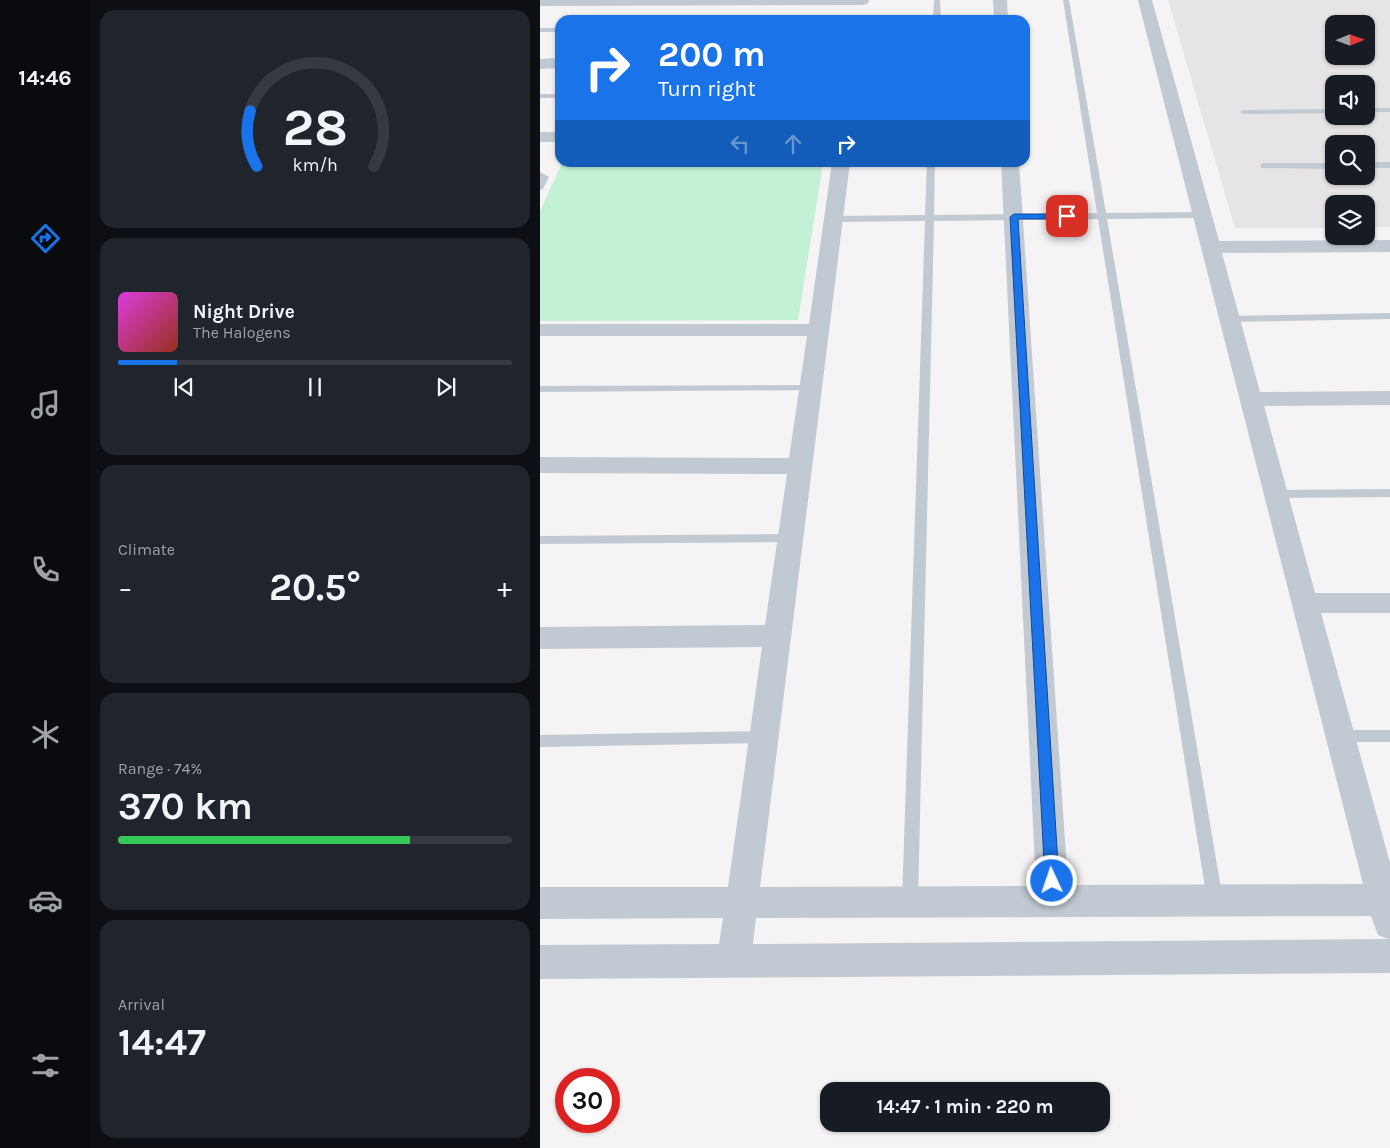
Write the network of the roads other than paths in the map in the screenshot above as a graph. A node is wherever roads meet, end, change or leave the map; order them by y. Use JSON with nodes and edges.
{"nodes":[{"id":1,"x":862,"y":0,"type":"edge"},
{"id":2,"x":937,"y":0,"type":"edge"},
{"id":3,"x":1000,"y":0,"type":"edge"},
{"id":4,"x":1066,"y":0,"type":"edge"},
{"id":5,"x":1145,"y":0,"type":"edge"},
{"id":6,"x":540,"y":2,"type":"edge"},
{"id":7,"x":860,"y":15,"type":"edge"},
{"id":8,"x":937,"y":15,"type":"edge"},
{"id":9,"x":1002,"y":15,"type":"edge"},
{"id":10,"x":540,"y":30,"type":"edge"},
{"id":11,"x":555,"y":30,"type":"edge"},
{"id":12,"x":540,"y":64,"type":"edge"},
{"id":13,"x":555,"y":64,"type":"edge"},
{"id":14,"x":540,"y":96,"type":"edge"},
{"id":15,"x":555,"y":96,"type":"edge"},
{"id":16,"x":1375,"y":110,"type":"edge"},
{"id":17,"x":1390,"y":110,"type":"edge"},
{"id":18,"x":1325,"y":111,"type":"edge"},
{"id":19,"x":1244,"y":112,"type":"dead end"},
{"id":20,"x":540,"y":137,"type":"edge"},
{"id":21,"x":555,"y":137,"type":"edge"},
{"id":22,"x":1390,"y":165,"type":"edge"},
{"id":23,"x":1264,"y":166,"type":"dead end"},
{"id":24,"x":1325,"y":166,"type":"edge"},
{"id":25,"x":1375,"y":166,"type":"edge"},
{"id":26,"x":839,"y":167,"type":"edge"},
{"id":27,"x":931,"y":167,"type":"edge"},
{"id":28,"x":1010,"y":167,"type":"edge"},
{"id":29,"x":540,"y":175,"type":"edge"},
{"id":30,"x":540,"y":187,"type":"edge"},
{"id":31,"x":1202,"y":215,"type":"junction"},
{"id":32,"x":1103,"y":216,"type":"junction"},
{"id":33,"x":1014,"y":217,"type":"junction"},
{"id":34,"x":929,"y":218,"type":"junction"},
{"id":35,"x":833,"y":219,"type":"junction"},
{"id":36,"x":1390,"y":246,"type":"edge"},
{"id":37,"x":1211,"y":247,"type":"junction"},
{"id":38,"x":1390,"y":316,"type":"edge"},
{"id":39,"x":1229,"y":318,"type":"junction"},
{"id":40,"x":540,"y":330,"type":"edge"},
{"id":41,"x":818,"y":330,"type":"junction"},
{"id":42,"x":810,"y":388,"type":"junction"},
{"id":43,"x":540,"y":389,"type":"edge"},
{"id":44,"x":1390,"y":398,"type":"edge"},
{"id":45,"x":1251,"y":400,"type":"junction"},
{"id":46,"x":540,"y":466,"type":"edge"},
{"id":47,"x":800,"y":466,"type":"junction"},
{"id":48,"x":1390,"y":493,"type":"edge"},
{"id":49,"x":1276,"y":494,"type":"junction"},
{"id":50,"x":790,"y":538,"type":"junction"},
{"id":51,"x":540,"y":540,"type":"edge"},
{"id":52,"x":1390,"y":603,"type":"edge"},
{"id":53,"x":1305,"y":604,"type":"junction"},
{"id":54,"x":777,"y":636,"type":"junction"},
{"id":55,"x":540,"y":638,"type":"edge"},
{"id":56,"x":764,"y":736,"type":"junction"},
{"id":57,"x":1340,"y":736,"type":"junction"},
{"id":58,"x":1390,"y":736,"type":"edge"},
{"id":59,"x":540,"y":741,"type":"edge"},
{"id":60,"x":1215,"y":900,"type":"junction"},
{"id":61,"x":910,"y":901,"type":"junction"},
{"id":62,"x":1053,"y":901,"type":"junction"},
{"id":63,"x":540,"y":902,"type":"edge"},
{"id":64,"x":742,"y":902,"type":"junction"},
{"id":65,"x":1388,"y":908,"type":"edge"},
{"id":66,"x":1390,"y":956,"type":"edge"},
{"id":67,"x":734,"y":961,"type":"junction"},
{"id":68,"x":540,"y":962,"type":"edge"}],
"edges":[{"from":1,"to":6,"type":"street"},
{"from":1,"to":7,"type":"street"},
{"from":2,"to":8,"type":"lane"},
{"from":3,"to":9,"type":"street"},
{"from":4,"to":32,"type":"lane"},
{"from":5,"to":31,"type":"street"},
{"from":10,"to":11,"type":"lane"},
{"from":12,"to":13,"type":"street"},
{"from":14,"to":15,"type":"lane"},
{"from":16,"to":17,"type":"lane"},
{"from":18,"to":19,"type":"lane"},
{"from":20,"to":21,"type":"street"},
{"from":22,"to":25,"type":"lane"},
{"from":23,"to":24,"type":"lane"},
{"from":26,"to":35,"type":"street"},
{"from":27,"to":34,"type":"lane"},
{"from":28,"to":33,"type":"street"},
{"from":29,"to":30,"type":"lane"},
{"from":31,"to":32,"type":"lane"},
{"from":31,"to":37,"type":"street"},
{"from":32,"to":33,"type":"lane"},
{"from":32,"to":60,"type":"lane"},
{"from":33,"to":34,"type":"lane"},
{"from":33,"to":62,"type":"street"},
{"from":34,"to":35,"type":"lane"},
{"from":34,"to":61,"type":"lane"},
{"from":35,"to":41,"type":"street"},
{"from":36,"to":37,"type":"street"},
{"from":37,"to":39,"type":"street"},
{"from":38,"to":39,"type":"lane"},
{"from":39,"to":45,"type":"street"},
{"from":40,"to":41,"type":"street"},
{"from":41,"to":42,"type":"street"},
{"from":42,"to":43,"type":"lane"},
{"from":42,"to":47,"type":"street"},
{"from":44,"to":45,"type":"street"},
{"from":45,"to":49,"type":"street"},
{"from":46,"to":47,"type":"street"},
{"from":47,"to":50,"type":"street"},
{"from":48,"to":49,"type":"lane"},
{"from":49,"to":53,"type":"street"},
{"from":50,"to":51,"type":"lane"},
{"from":50,"to":54,"type":"street"},
{"from":52,"to":53,"type":"street"},
{"from":53,"to":57,"type":"street"},
{"from":54,"to":55,"type":"street"},
{"from":54,"to":56,"type":"street"},
{"from":56,"to":59,"type":"lane"},
{"from":56,"to":64,"type":"street"},
{"from":57,"to":58,"type":"lane"},
{"from":57,"to":65,"type":"street"},
{"from":60,"to":62,"type":"street"},
{"from":60,"to":65,"type":"street"},
{"from":61,"to":62,"type":"street"},
{"from":61,"to":64,"type":"street"},
{"from":63,"to":64,"type":"street"},
{"from":64,"to":67,"type":"street"},
{"from":66,"to":67,"type":"street"},
{"from":67,"to":68,"type":"street"}]}
